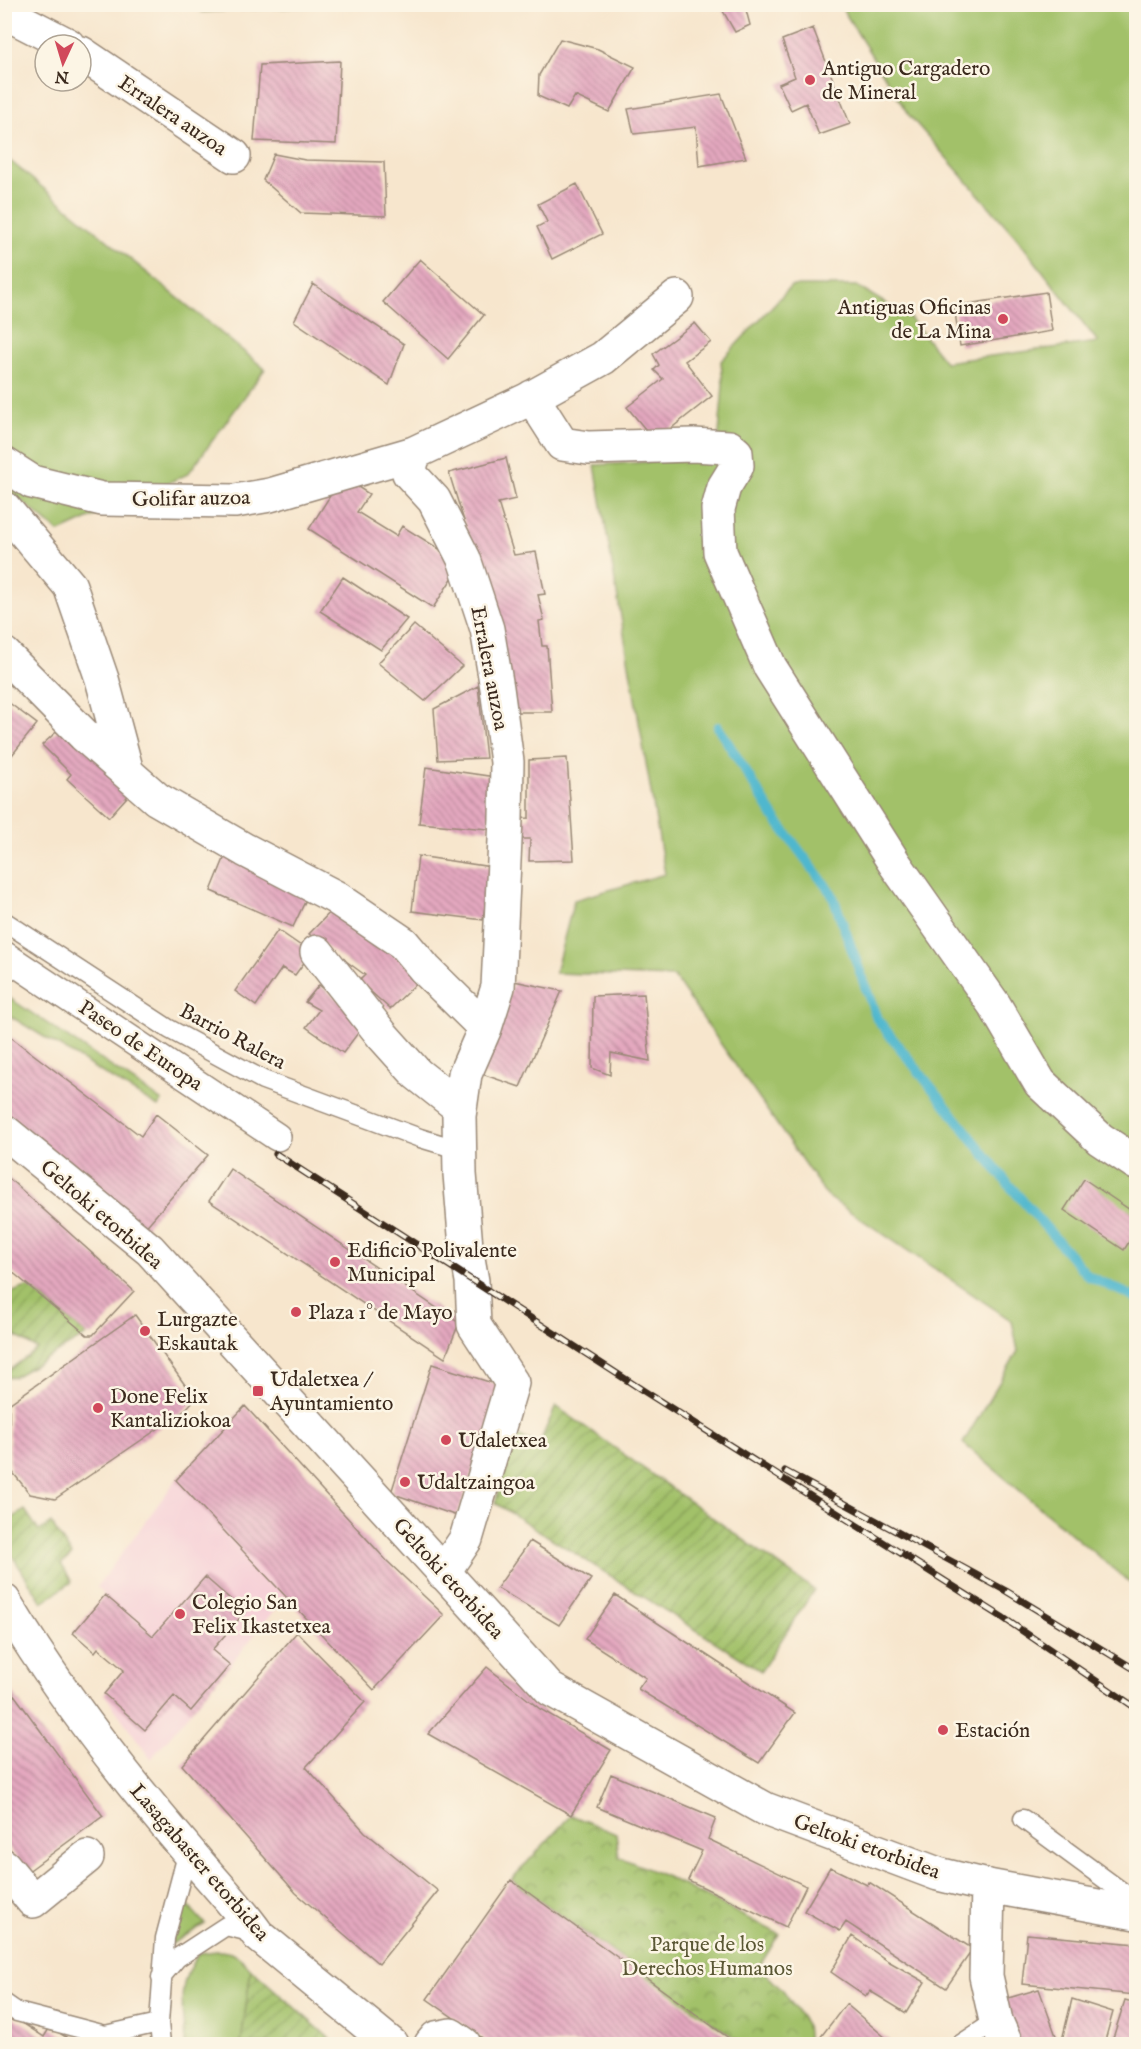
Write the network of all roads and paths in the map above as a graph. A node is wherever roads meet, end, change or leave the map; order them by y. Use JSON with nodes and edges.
{"nodes":[{"id":1,"x":4,"y":12,"type":"edge"},
{"id":2,"x":45,"y":33,"type":"edge"},
{"id":3,"x":93,"y":61,"type":"edge"},
{"id":4,"x":234,"y":156,"type":"dead end"},
{"id":5,"x":677,"y":297,"type":"dead end"},
{"id":6,"x":532,"y":397,"type":"junction"},
{"id":7,"x":414,"y":453,"type":"junction"},
{"id":8,"x":4,"y":464,"type":"edge"},
{"id":9,"x":4,"y":508,"type":"edge"},
{"id":10,"x":4,"y":654,"type":"edge"},
{"id":11,"x":127,"y":772,"type":"junction"},
{"id":12,"x":4,"y":921,"type":"edge"},
{"id":13,"x":317,"y":952,"type":"dead end"},
{"id":14,"x":4,"y":955,"type":"edge"},
{"id":15,"x":485,"y":1028,"type":"junction"},
{"id":16,"x":460,"y":1108,"type":"junction"},
{"id":17,"x":4,"y":1131,"type":"edge"},
{"id":18,"x":277,"y":1137,"type":"dead end"},
{"id":19,"x":460,"y":1150,"type":"junction"},
{"id":20,"x":1137,"y":1163,"type":"edge"},
{"id":21,"x":443,"y":1573,"type":"junction"},
{"id":22,"x":4,"y":1601,"type":"edge"},
{"id":23,"x":1023,"y":1818,"type":"dead end"},
{"id":24,"x":188,"y":1851,"type":"junction"},
{"id":25,"x":87,"y":1857,"type":"dead end"},
{"id":26,"x":4,"y":1866,"type":"edge"},
{"id":27,"x":988,"y":1886,"type":"junction"},
{"id":28,"x":1137,"y":1902,"type":"edge"},
{"id":29,"x":1137,"y":1912,"type":"edge"},
{"id":30,"x":258,"y":1935,"type":"junction"},
{"id":31,"x":161,"y":1977,"type":"junction"},
{"id":32,"x":4,"y":2003,"type":"edge"},
{"id":33,"x":159,"y":2023,"type":"junction"},
{"id":34,"x":1001,"y":2033,"type":"edge"},
{"id":35,"x":161,"y":2044,"type":"edge"},
{"id":36,"x":391,"y":2044,"type":"edge"},
{"id":37,"x":430,"y":2044,"type":"edge"},
{"id":38,"x":464,"y":2044,"type":"edge"},
{"id":39,"x":962,"y":2044,"type":"edge"}],
"edges":[{"from":1,"to":2,"type":"street"},
{"from":3,"to":4,"type":"street","name":"Erralera auzoa"},
{"from":5,"to":6,"type":"street"},
{"from":6,"to":7,"type":"street"},
{"from":6,"to":20,"type":"street"},
{"from":7,"to":8,"type":"street","name":"Golifar auzoa"},
{"from":7,"to":15,"type":"street","name":"Erralera auzoa"},
{"from":9,"to":11,"type":"street"},
{"from":10,"to":11,"type":"street"},
{"from":11,"to":15,"type":"street"},
{"from":12,"to":19,"type":"lane","name":"Barrio Ralera"},
{"from":13,"to":16,"type":"street"},
{"from":14,"to":18,"type":"street","name":"Paseo de Europa"},
{"from":15,"to":16,"type":"street","name":"Erralera auzoa"},
{"from":16,"to":19,"type":"street","name":"Erralera auzoa"},
{"from":17,"to":21,"type":"street","name":"Geltoki etorbidea"},
{"from":19,"to":21,"type":"street","name":"Erralera auzoa"},
{"from":21,"to":27,"type":"street","name":"Geltoki etorbidea"},
{"from":22,"to":24,"type":"street","name":"Lasagabaster etorbidea"},
{"from":23,"to":28,"type":"lane"},
{"from":24,"to":30,"type":"street","name":"Lasagabaster etorbidea"},
{"from":24,"to":31,"type":"lane"},
{"from":25,"to":26,"type":"street"},
{"from":27,"to":29,"type":"street","name":"Geltoki etorbidea"},
{"from":27,"to":34,"type":"street"},
{"from":30,"to":31,"type":"lane"},
{"from":30,"to":36,"type":"street","name":"Lasagabaster etorbidea"},
{"from":31,"to":33,"type":"lane"},
{"from":32,"to":33,"type":"lane"},
{"from":33,"to":35,"type":"lane"},
{"from":34,"to":39,"type":"lane"},
{"from":37,"to":38,"type":"street"}]}
